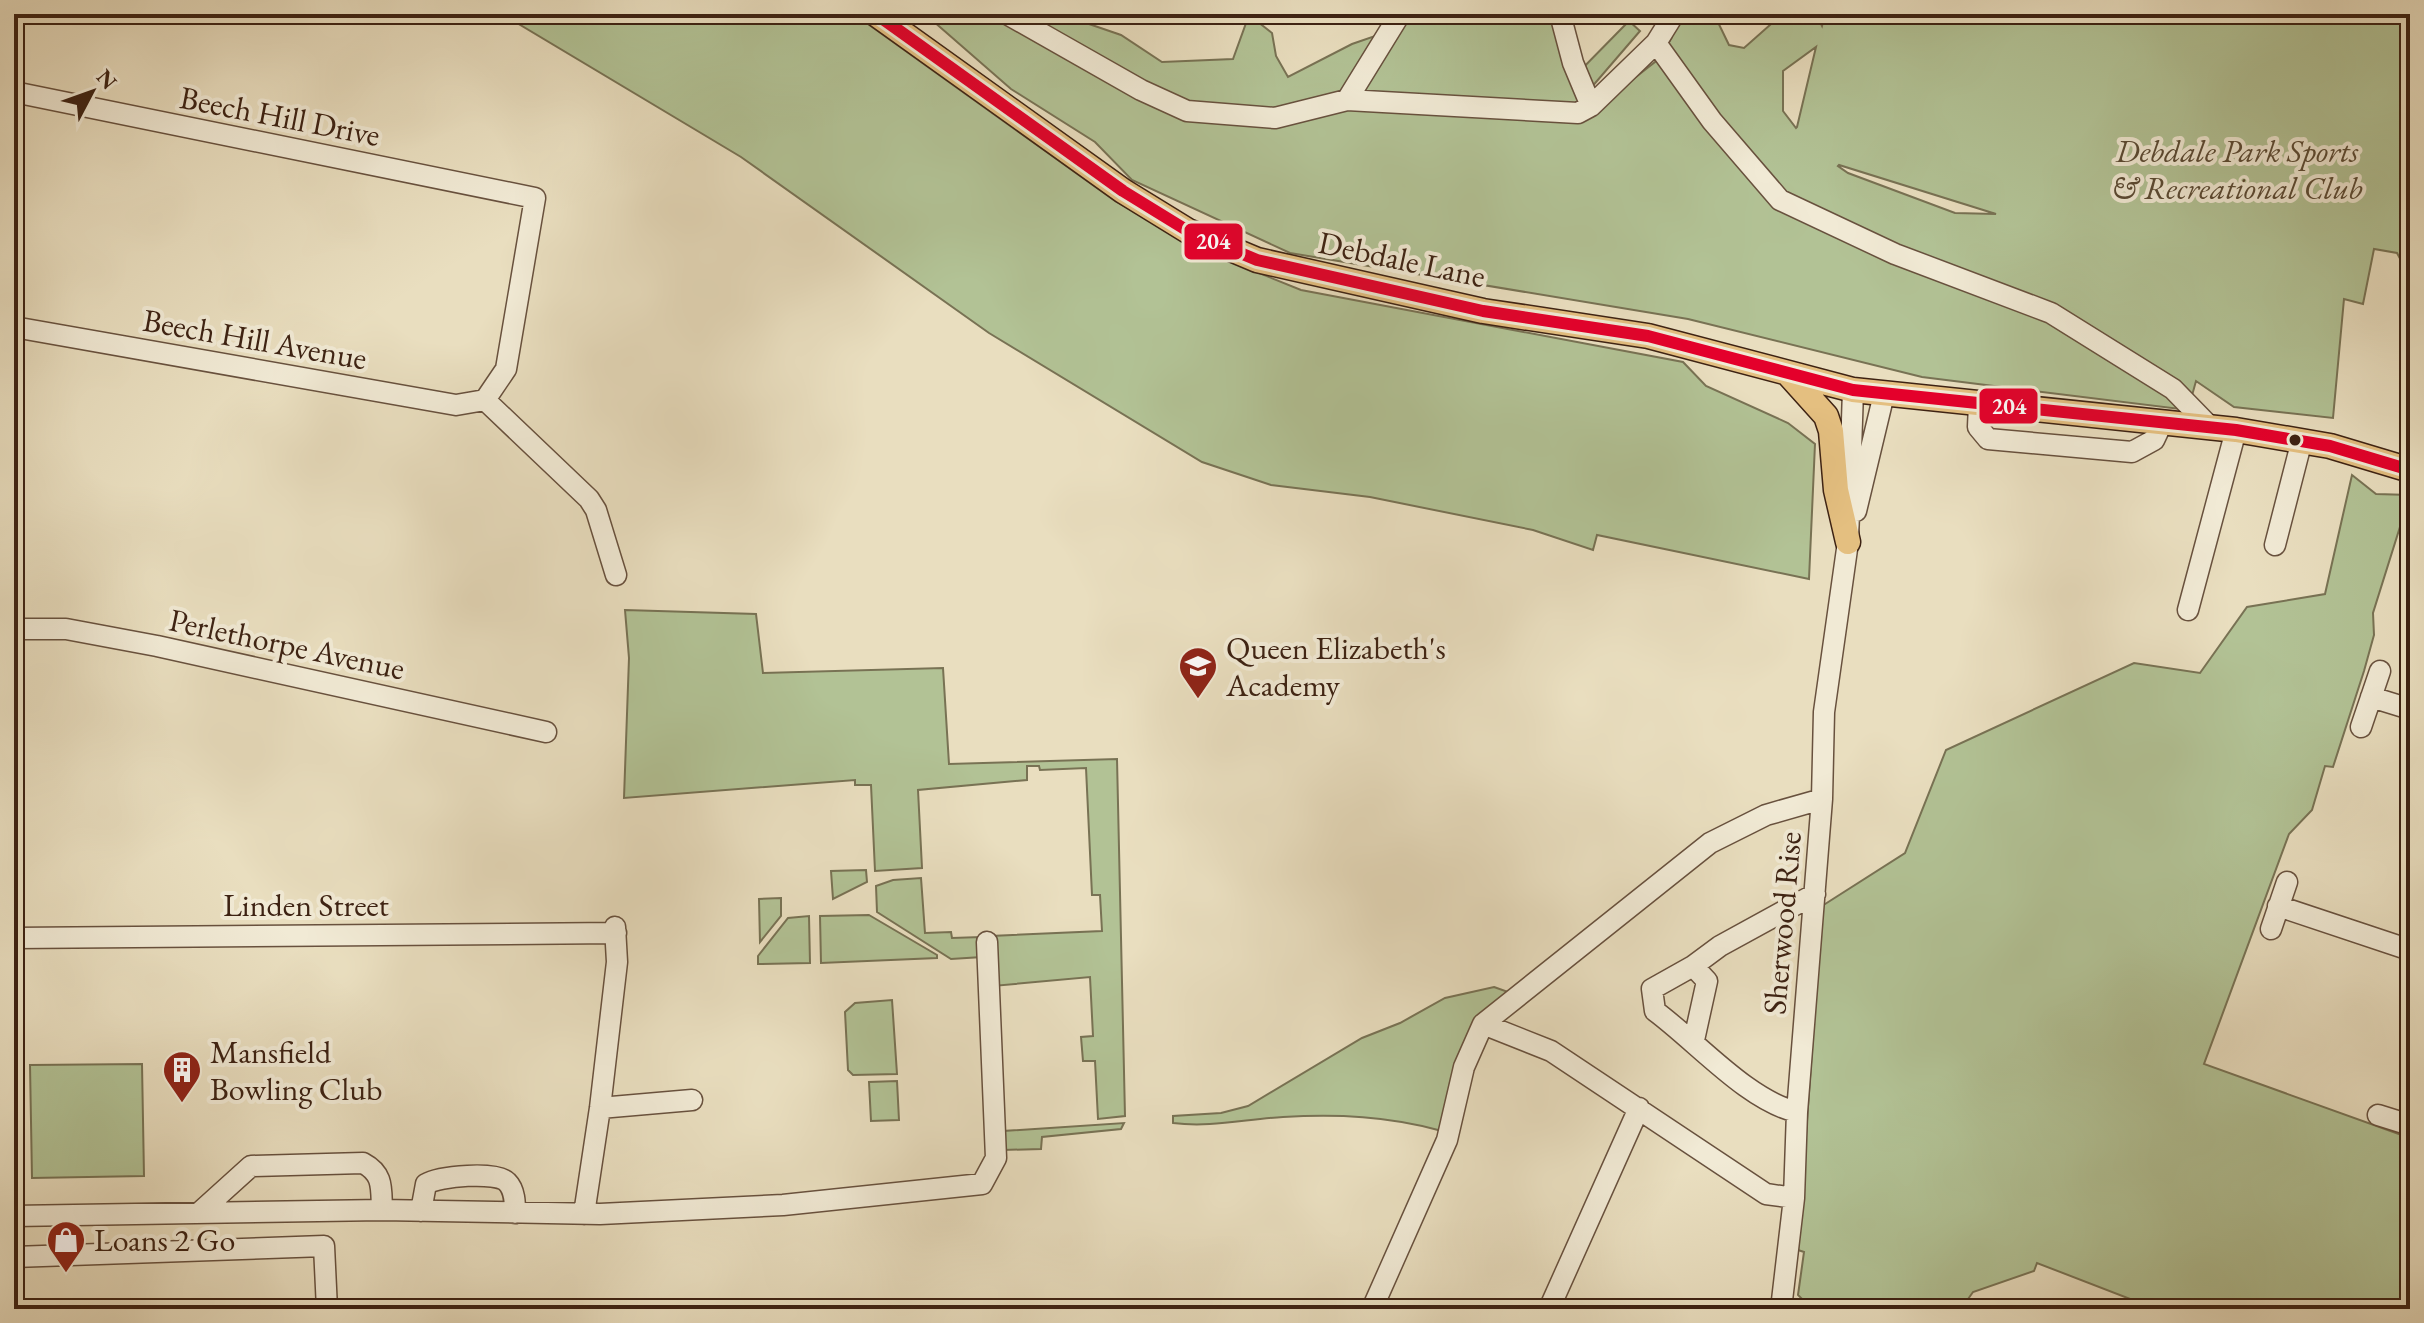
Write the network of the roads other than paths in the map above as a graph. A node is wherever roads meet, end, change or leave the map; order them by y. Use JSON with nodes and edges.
{"nodes":[{"id":1,"x":876,"y":14,"type":"edge"},
{"id":2,"x":1007,"y":14,"type":"edge"},
{"id":3,"x":1400,"y":14,"type":"edge"},
{"id":4,"x":1560,"y":14,"type":"edge"},
{"id":5,"x":1674,"y":14,"type":"edge"},
{"id":6,"x":1656,"y":43,"type":"junction"},
{"id":7,"x":14,"y":92,"type":"edge"},
{"id":8,"x":1347,"y":100,"type":"junction"},
{"id":9,"x":1591,"y":106,"type":"junction"},
{"id":10,"x":14,"y":327,"type":"edge"},
{"id":11,"x":1789,"y":374,"type":"junction"},
{"id":12,"x":1853,"y":390,"type":"junction"},
{"id":13,"x":1884,"y":394,"type":"junction"},
{"id":14,"x":485,"y":400,"type":"junction"},
{"id":15,"x":1979,"y":404,"type":"junction"},
{"id":16,"x":2162,"y":423,"type":"junction"},
{"id":17,"x":2224,"y":430,"type":"junction"},
{"id":18,"x":2302,"y":440,"type":"junction"},
{"id":19,"x":2410,"y":470,"type":"edge"},
{"id":20,"x":1848,"y":542,"type":"junction"},
{"id":21,"x":2275,"y":545,"type":"dead end"},
{"id":22,"x":616,"y":575,"type":"dead end"},
{"id":23,"x":2188,"y":610,"type":"dead end"},
{"id":24,"x":14,"y":629,"type":"edge"},
{"id":25,"x":2380,"y":671,"type":"dead end"},
{"id":26,"x":2371,"y":697,"type":"junction"},
{"id":27,"x":2410,"y":709,"type":"edge"},
{"id":28,"x":2361,"y":727,"type":"dead end"},
{"id":29,"x":546,"y":732,"type":"dead end"},
{"id":30,"x":1822,"y":799,"type":"junction"},
{"id":31,"x":2287,"y":882,"type":"dead end"},
{"id":32,"x":1815,"y":894,"type":"junction"},
{"id":33,"x":2278,"y":906,"type":"junction"},
{"id":34,"x":2271,"y":929,"type":"dead end"},
{"id":35,"x":14,"y":938,"type":"edge"},
{"id":36,"x":987,"y":942,"type":"dead end"},
{"id":37,"x":2410,"y":950,"type":"edge"},
{"id":38,"x":1693,"y":966,"type":"junction"},
{"id":39,"x":1483,"y":1024,"type":"junction"},
{"id":40,"x":1694,"y":1040,"type":"junction"},
{"id":41,"x":692,"y":1100,"type":"dead end"},
{"id":42,"x":600,"y":1108,"type":"junction"},
{"id":43,"x":1639,"y":1108,"type":"junction"},
{"id":44,"x":1797,"y":1112,"type":"junction"},
{"id":45,"x":2378,"y":1115,"type":"dead end"},
{"id":46,"x":2410,"y":1125,"type":"edge"},
{"id":47,"x":893,"y":1173,"type":"dead end"},
{"id":48,"x":894,"y":1194,"type":"junction"},
{"id":49,"x":1794,"y":1198,"type":"junction"},
{"id":50,"x":382,"y":1210,"type":"junction"},
{"id":51,"x":421,"y":1211,"type":"junction"},
{"id":52,"x":199,"y":1213,"type":"junction"},
{"id":53,"x":515,"y":1213,"type":"junction"},
{"id":54,"x":584,"y":1214,"type":"junction"},
{"id":55,"x":14,"y":1216,"type":"edge"},
{"id":56,"x":14,"y":1257,"type":"edge"},
{"id":57,"x":327,"y":1309,"type":"edge"},
{"id":58,"x":1372,"y":1309,"type":"edge"},
{"id":59,"x":1549,"y":1309,"type":"edge"},
{"id":60,"x":1781,"y":1309,"type":"edge"}],
"edges":[{"from":1,"to":11,"type":"main road","name":"Debdale Lane"},
{"from":2,"to":8,"type":"street"},
{"from":3,"to":8,"type":"street"},
{"from":4,"to":9,"type":"street"},
{"from":5,"to":6,"type":"street"},
{"from":6,"to":9,"type":"street"},
{"from":6,"to":17,"type":"street"},
{"from":7,"to":14,"type":"street","name":"Beech Hill Drive"},
{"from":8,"to":9,"type":"street"},
{"from":10,"to":14,"type":"street","name":"Beech Hill Avenue"},
{"from":11,"to":12,"type":"main road","name":"Debdale Lane"},
{"from":11,"to":20,"type":"main road"},
{"from":12,"to":13,"type":"main road","name":"Debdale Lane"},
{"from":12,"to":20,"type":"street","name":"Sherwood Rise"},
{"from":13,"to":15,"type":"main road","name":"Debdale Lane"},
{"from":13,"to":20,"type":"street","name":"Sherwood Rise"},
{"from":14,"to":22,"type":"street"},
{"from":15,"to":16,"type":"main road","name":"Debdale Lane"},
{"from":15,"to":16,"type":"street"},
{"from":16,"to":17,"type":"main road","name":"Debdale Lane"},
{"from":17,"to":18,"type":"main road","name":"Debdale Lane"},
{"from":17,"to":23,"type":"street"},
{"from":18,"to":19,"type":"main road","name":"Debdale Lane"},
{"from":18,"to":21,"type":"street"},
{"from":20,"to":30,"type":"street","name":"Sherwood Rise"},
{"from":24,"to":29,"type":"street","name":"Perlethorpe Avenue"},
{"from":25,"to":26,"type":"street"},
{"from":26,"to":27,"type":"street"},
{"from":26,"to":28,"type":"street"},
{"from":30,"to":32,"type":"street","name":"Sherwood Rise"},
{"from":30,"to":39,"type":"street"},
{"from":31,"to":33,"type":"street"},
{"from":32,"to":38,"type":"street"},
{"from":32,"to":44,"type":"street","name":"Sherwood Rise"},
{"from":33,"to":34,"type":"street"},
{"from":33,"to":37,"type":"street"},
{"from":35,"to":42,"type":"street","name":"Linden Street"},
{"from":36,"to":48,"type":"street"},
{"from":38,"to":40,"type":"street"},
{"from":38,"to":40,"type":"street"},
{"from":39,"to":43,"type":"street"},
{"from":39,"to":58,"type":"street"},
{"from":40,"to":44,"type":"street"},
{"from":41,"to":42,"type":"street"},
{"from":42,"to":54,"type":"street"},
{"from":43,"to":49,"type":"street"},
{"from":43,"to":59,"type":"street"},
{"from":44,"to":49,"type":"street","name":"Sherwood Rise"},
{"from":45,"to":46,"type":"street"},
{"from":47,"to":48,"type":"street"},
{"from":48,"to":54,"type":"street"},
{"from":49,"to":60,"type":"street","name":"Sherwood Rise"},
{"from":50,"to":51,"type":"street"},
{"from":50,"to":52,"type":"street"},
{"from":50,"to":52,"type":"street"},
{"from":51,"to":53,"type":"street"},
{"from":51,"to":53,"type":"street"},
{"from":52,"to":55,"type":"street"},
{"from":53,"to":54,"type":"street"},
{"from":56,"to":57,"type":"street"}]}
